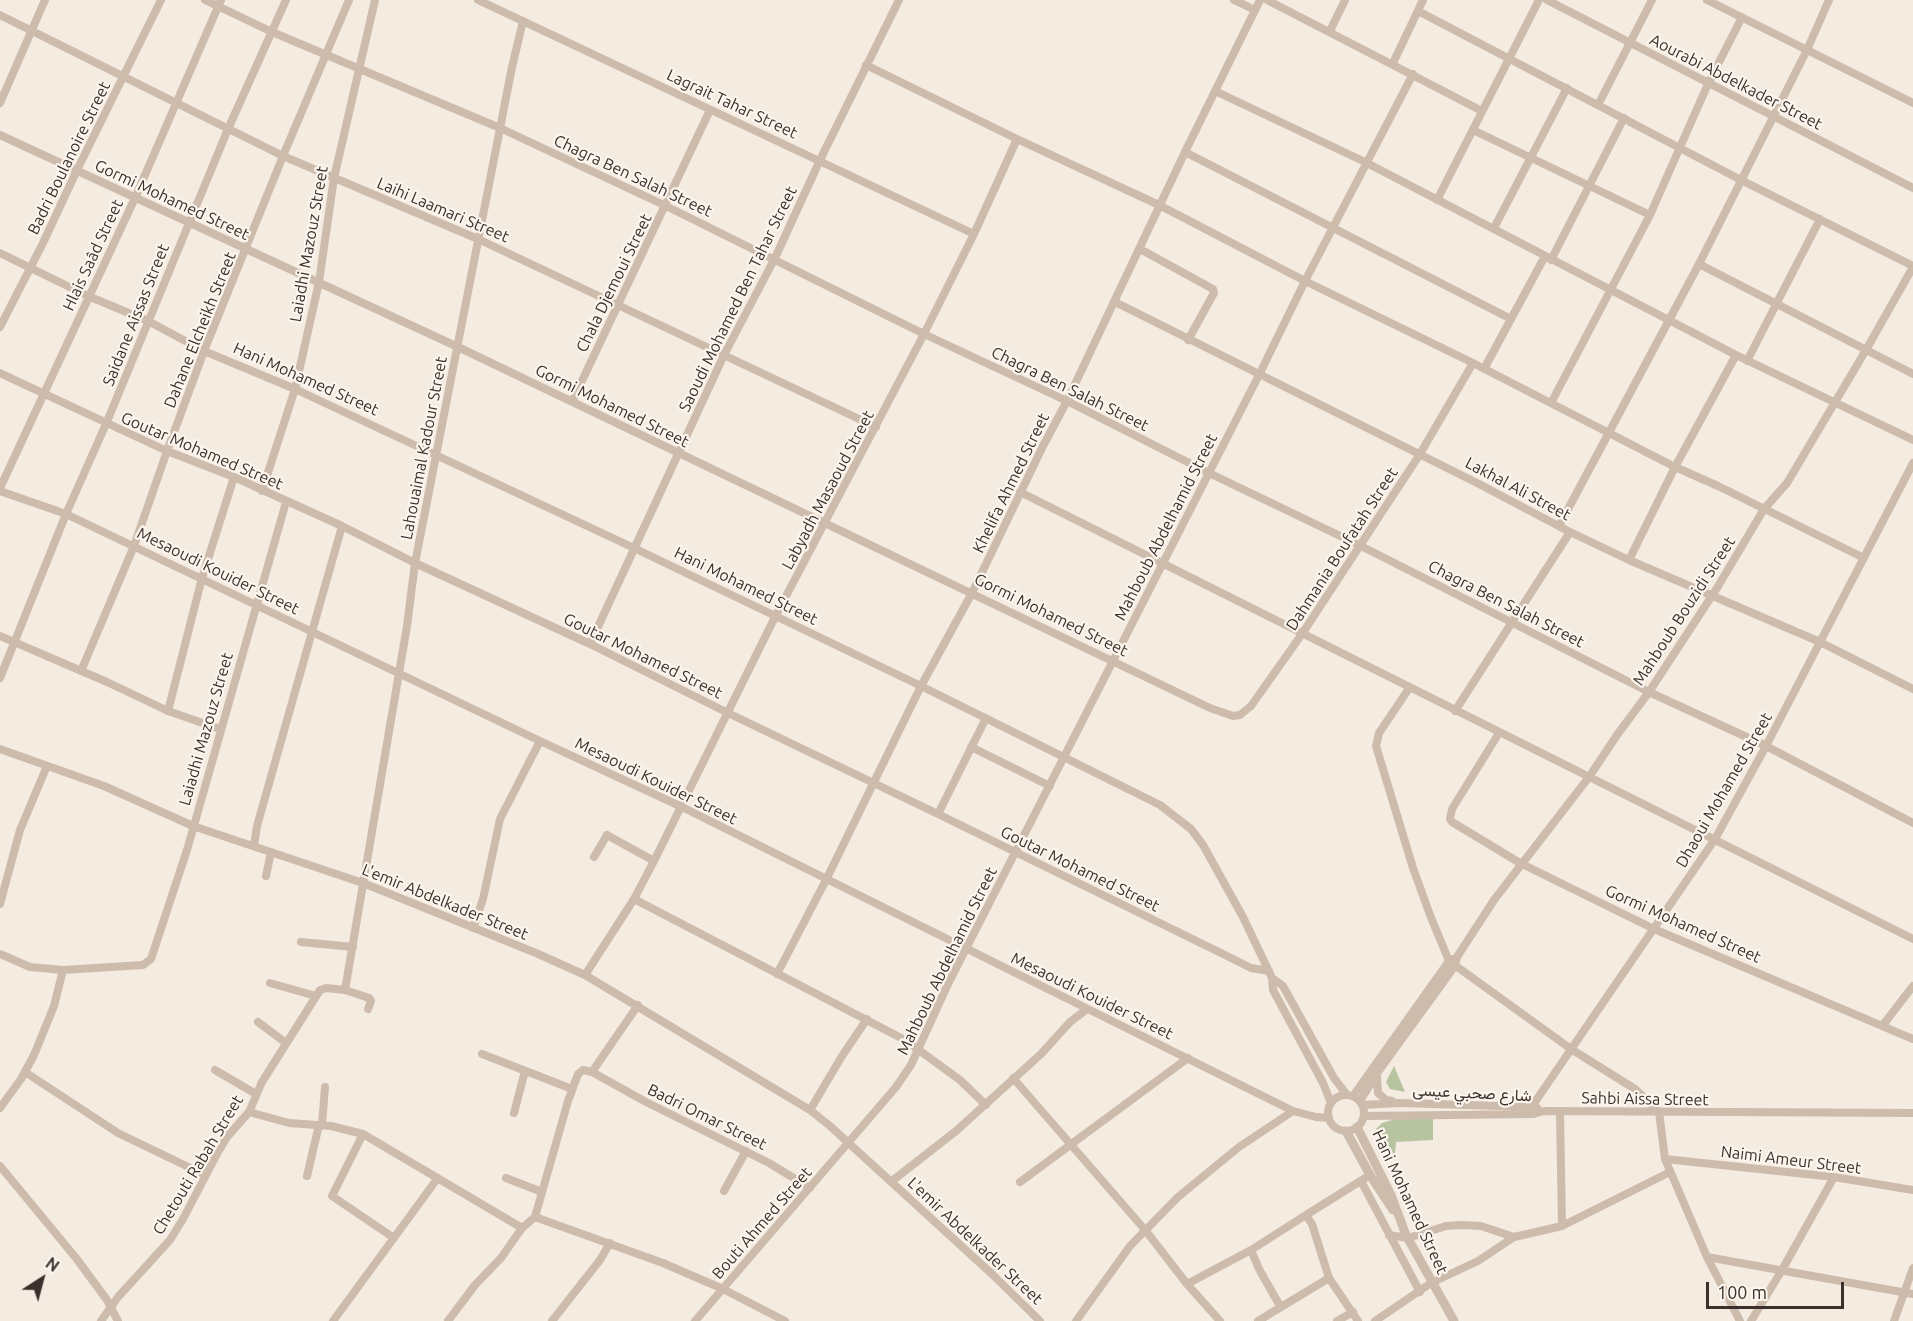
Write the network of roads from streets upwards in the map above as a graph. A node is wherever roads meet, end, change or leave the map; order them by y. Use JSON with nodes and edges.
{"nodes":[{"id":1,"x":45,"y":0,"type":"edge"},
{"id":2,"x":161,"y":0,"type":"edge"},
{"id":3,"x":205,"y":0,"type":"edge"},
{"id":4,"x":286,"y":0,"type":"edge"},
{"id":5,"x":349,"y":0,"type":"edge"},
{"id":6,"x":375,"y":0,"type":"edge"},
{"id":7,"x":478,"y":0,"type":"edge"},
{"id":8,"x":899,"y":0,"type":"edge"},
{"id":9,"x":1234,"y":0,"type":"edge"},
{"id":10,"x":1260,"y":0,"type":"edge"},
{"id":11,"x":1266,"y":0,"type":"edge"},
{"id":12,"x":1345,"y":0,"type":"edge"},
{"id":13,"x":1423,"y":0,"type":"edge"},
{"id":14,"x":1539,"y":0,"type":"edge"},
{"id":15,"x":1547,"y":0,"type":"edge"},
{"id":16,"x":1652,"y":0,"type":"edge"},
{"id":17,"x":1707,"y":0,"type":"edge"},
{"id":18,"x":1829,"y":0,"type":"edge"},
{"id":19,"x":219,"y":3,"type":"edge"},
{"id":20,"x":499,"y":4,"type":"edge"},
{"id":21,"x":1255,"y":10,"type":"junction"},
{"id":22,"x":1418,"y":11,"type":"junction"},
{"id":23,"x":0,"y":15,"type":"edge"},
{"id":24,"x":1742,"y":17,"type":"junction"},
{"id":25,"x":523,"y":21,"type":"junction"},
{"id":26,"x":30,"y":30,"type":"junction"},
{"id":27,"x":1330,"y":31,"type":"junction"},
{"id":28,"x":272,"y":32,"type":"junction"},
{"id":29,"x":1630,"y":43,"type":"junction"},
{"id":30,"x":1807,"y":50,"type":"junction"},
{"id":31,"x":325,"y":54,"type":"junction"},
{"id":32,"x":1510,"y":59,"type":"junction"},
{"id":33,"x":1393,"y":63,"type":"junction"},
{"id":34,"x":866,"y":65,"type":"junction"},
{"id":35,"x":359,"y":68,"type":"junction"},
{"id":36,"x":1413,"y":74,"type":"junction"},
{"id":37,"x":123,"y":77,"type":"junction"},
{"id":38,"x":1708,"y":84,"type":"junction"},
{"id":39,"x":1567,"y":88,"type":"junction"},
{"id":40,"x":1215,"y":92,"type":"junction"},
{"id":41,"x":0,"y":103,"type":"edge"},
{"id":42,"x":175,"y":103,"type":"junction"},
{"id":43,"x":1913,"y":103,"type":"edge"},
{"id":44,"x":1598,"y":105,"type":"junction"},
{"id":45,"x":710,"y":110,"type":"junction"},
{"id":46,"x":1482,"y":111,"type":"junction"},
{"id":47,"x":1773,"y":116,"type":"junction"},
{"id":48,"x":1624,"y":118,"type":"junction"},
{"id":49,"x":500,"y":128,"type":"junction"},
{"id":50,"x":228,"y":129,"type":"junction"},
{"id":51,"x":1473,"y":130,"type":"junction"},
{"id":52,"x":0,"y":135,"type":"edge"},
{"id":53,"x":1017,"y":139,"type":"junction"},
{"id":54,"x":1680,"y":148,"type":"junction"},
{"id":55,"x":1185,"y":152,"type":"junction"},
{"id":56,"x":283,"y":156,"type":"junction"},
{"id":57,"x":1530,"y":158,"type":"junction"},
{"id":58,"x":820,"y":160,"type":"junction"},
{"id":59,"x":1367,"y":163,"type":"junction"},
{"id":60,"x":77,"y":170,"type":"junction"},
{"id":61,"x":334,"y":178,"type":"junction"},
{"id":62,"x":1741,"y":180,"type":"junction"},
{"id":63,"x":1590,"y":185,"type":"junction"},
{"id":64,"x":1913,"y":188,"type":"edge"},
{"id":65,"x":135,"y":198,"type":"junction"},
{"id":66,"x":1437,"y":200,"type":"junction"},
{"id":67,"x":1160,"y":205,"type":"junction"},
{"id":68,"x":666,"y":206,"type":"junction"},
{"id":69,"x":1650,"y":215,"type":"junction"},
{"id":70,"x":1820,"y":219,"type":"junction"},
{"id":71,"x":189,"y":224,"type":"junction"},
{"id":72,"x":1334,"y":227,"type":"junction"},
{"id":73,"x":1494,"y":228,"type":"junction"},
{"id":74,"x":974,"y":234,"type":"junction"},
{"id":75,"x":478,"y":239,"type":"junction"},
{"id":76,"x":1140,"y":249,"type":"junction"},
{"id":77,"x":246,"y":250,"type":"junction"},
{"id":78,"x":0,"y":253,"type":"edge"},
{"id":79,"x":775,"y":258,"type":"junction"},
{"id":80,"x":1548,"y":258,"type":"junction"},
{"id":81,"x":1699,"y":264,"type":"junction"},
{"id":82,"x":1913,"y":266,"type":"edge"},
{"id":83,"x":30,"y":267,"type":"junction"},
{"id":84,"x":1305,"y":281,"type":"junction"},
{"id":85,"x":319,"y":282,"type":"junction"},
{"id":86,"x":1611,"y":290,"type":"junction"},
{"id":87,"x":88,"y":296,"type":"junction"},
{"id":88,"x":1115,"y":302,"type":"junction"},
{"id":89,"x":618,"y":304,"type":"junction"},
{"id":90,"x":1776,"y":304,"type":"junction"},
{"id":91,"x":1511,"y":319,"type":"junction"},
{"id":92,"x":1670,"y":319,"type":"junction"},
{"id":93,"x":148,"y":321,"type":"junction"},
{"id":94,"x":0,"y":327,"type":"edge"},
{"id":95,"x":924,"y":334,"type":"junction"},
{"id":96,"x":1188,"y":340,"type":"junction"},
{"id":97,"x":458,"y":347,"type":"junction"},
{"id":98,"x":1866,"y":350,"type":"junction"},
{"id":99,"x":204,"y":351,"type":"junction"},
{"id":100,"x":724,"y":355,"type":"junction"},
{"id":101,"x":1736,"y":355,"type":"junction"},
{"id":102,"x":1747,"y":361,"type":"junction"},
{"id":103,"x":1473,"y":363,"type":"junction"},
{"id":104,"x":1484,"y":369,"type":"junction"},
{"id":105,"x":0,"y":373,"type":"edge"},
{"id":106,"x":1913,"y":374,"type":"edge"},
{"id":107,"x":1259,"y":375,"type":"junction"},
{"id":108,"x":296,"y":389,"type":"junction"},
{"id":109,"x":43,"y":392,"type":"junction"},
{"id":110,"x":1067,"y":401,"type":"junction"},
{"id":111,"x":572,"y":402,"type":"junction"},
{"id":112,"x":1551,"y":403,"type":"junction"},
{"id":113,"x":1834,"y":403,"type":"junction"},
{"id":114,"x":106,"y":424,"type":"junction"},
{"id":115,"x":876,"y":428,"type":"junction"},
{"id":116,"x":1608,"y":432,"type":"junction"},
{"id":117,"x":1913,"y":440,"type":"edge"},
{"id":118,"x":167,"y":451,"type":"junction"},
{"id":119,"x":679,"y":453,"type":"junction"},
{"id":120,"x":436,"y":454,"type":"junction"},
{"id":121,"x":1420,"y":454,"type":"junction"},
{"id":122,"x":1913,"y":464,"type":"edge"},
{"id":123,"x":1675,"y":467,"type":"junction"},
{"id":124,"x":1209,"y":473,"type":"junction"},
{"id":125,"x":234,"y":477,"type":"junction"},
{"id":126,"x":0,"y":489,"type":"edge"},
{"id":127,"x":262,"y":491,"type":"junction"},
{"id":128,"x":1020,"y":492,"type":"junction"},
{"id":129,"x":286,"y":502,"type":"junction"},
{"id":130,"x":1764,"y":509,"type":"junction"},
{"id":131,"x":66,"y":514,"type":"junction"},
{"id":132,"x":826,"y":523,"type":"junction"},
{"id":133,"x":342,"y":526,"type":"junction"},
{"id":134,"x":1559,"y":526,"type":"junction"},
{"id":135,"x":1570,"y":532,"type":"junction"},
{"id":136,"x":134,"y":546,"type":"junction"},
{"id":137,"x":1361,"y":546,"type":"junction"},
{"id":138,"x":634,"y":548,"type":"junction"},
{"id":139,"x":1864,"y":558,"type":"junction"},
{"id":140,"x":1629,"y":560,"type":"junction"},
{"id":141,"x":415,"y":563,"type":"junction"},
{"id":142,"x":1163,"y":563,"type":"junction"},
{"id":143,"x":202,"y":578,"type":"junction"},
{"id":144,"x":972,"y":592,"type":"junction"},
{"id":145,"x":1712,"y":596,"type":"junction"},
{"id":146,"x":257,"y":605,"type":"junction"},
{"id":147,"x":775,"y":617,"type":"junction"},
{"id":148,"x":1512,"y":623,"type":"junction"},
{"id":149,"x":311,"y":631,"type":"junction"},
{"id":150,"x":1302,"y":634,"type":"junction"},
{"id":151,"x":0,"y":636,"type":"edge"},
{"id":152,"x":14,"y":642,"type":"junction"},
{"id":153,"x":1820,"y":642,"type":"junction"},
{"id":154,"x":590,"y":644,"type":"junction"},
{"id":155,"x":1114,"y":660,"type":"junction"},
{"id":156,"x":81,"y":671,"type":"junction"},
{"id":157,"x":399,"y":674,"type":"junction"},
{"id":158,"x":0,"y":678,"type":"edge"},
{"id":159,"x":921,"y":686,"type":"junction"},
{"id":160,"x":1410,"y":687,"type":"junction"},
{"id":161,"x":1913,"y":690,"type":"edge"},
{"id":162,"x":1649,"y":692,"type":"junction"},
{"id":163,"x":1210,"y":708,"type":"joint"},
{"id":164,"x":168,"y":711,"type":"junction"},
{"id":165,"x":1455,"y":711,"type":"junction"},
{"id":166,"x":728,"y":713,"type":"junction"},
{"id":167,"x":986,"y":718,"type":"junction"},
{"id":168,"x":220,"y":729,"type":"junction"},
{"id":169,"x":1499,"y":733,"type":"junction"},
{"id":170,"x":540,"y":741,"type":"junction"},
{"id":171,"x":1766,"y":746,"type":"junction"},
{"id":172,"x":971,"y":747,"type":"junction"},
{"id":173,"x":0,"y":749,"type":"edge"},
{"id":174,"x":1065,"y":757,"type":"junction"},
{"id":175,"x":47,"y":766,"type":"junction"},
{"id":176,"x":1589,"y":777,"type":"junction"},
{"id":177,"x":873,"y":783,"type":"junction"},
{"id":178,"x":1050,"y":786,"type":"junction"},
{"id":179,"x":682,"y":807,"type":"junction"},
{"id":180,"x":938,"y":814,"type":"junction"},
{"id":181,"x":1913,"y":823,"type":"edge"},
{"id":182,"x":193,"y":826,"type":"junction"},
{"id":183,"x":1715,"y":839,"type":"junction"},
{"id":184,"x":254,"y":846,"type":"junction"},
{"id":185,"x":271,"y":852,"type":"junction"},
{"id":186,"x":1016,"y":852,"type":"junction"},
{"id":187,"x":594,"y":857,"type":"dead end"},
{"id":188,"x":654,"y":861,"type":"junction"},
{"id":189,"x":1520,"y":863,"type":"junction"},
{"id":190,"x":266,"y":876,"type":"dead end"},
{"id":191,"x":826,"y":880,"type":"junction"},
{"id":192,"x":363,"y":883,"type":"junction"},
{"id":193,"x":634,"y":899,"type":"junction"},
{"id":194,"x":0,"y":904,"type":"edge"},
{"id":195,"x":473,"y":928,"type":"junction"},
{"id":196,"x":1654,"y":929,"type":"junction"},
{"id":197,"x":1913,"y":939,"type":"edge"},
{"id":198,"x":302,"y":942,"type":"dead end"},
{"id":199,"x":353,"y":947,"type":"junction"},
{"id":200,"x":967,"y":950,"type":"junction"},
{"id":201,"x":0,"y":954,"type":"edge"},
{"id":202,"x":1452,"y":963,"type":"junction"},
{"id":203,"x":63,"y":970,"type":"junction"},
{"id":204,"x":777,"y":974,"type":"junction"},
{"id":205,"x":1271,"y":974,"type":"junction"},
{"id":206,"x":585,"y":975,"type":"junction"},
{"id":207,"x":270,"y":983,"type":"dead end"},
{"id":208,"x":1913,"y":986,"type":"edge"},
{"id":209,"x":345,"y":990,"type":"junction"},
{"id":210,"x":316,"y":996,"type":"junction"},
{"id":211,"x":638,"y":1005,"type":"junction"},
{"id":212,"x":368,"y":1009,"type":"dead end"},
{"id":213,"x":1087,"y":1009,"type":"junction"},
{"id":214,"x":867,"y":1019,"type":"junction"},
{"id":215,"x":258,"y":1022,"type":"dead end"},
{"id":216,"x":1883,"y":1025,"type":"junction"},
{"id":217,"x":1913,"y":1039,"type":"edge"},
{"id":218,"x":286,"y":1042,"type":"junction"},
{"id":219,"x":918,"y":1049,"type":"junction"},
{"id":220,"x":1571,"y":1049,"type":"junction"},
{"id":221,"x":482,"y":1054,"type":"dead end"},
{"id":222,"x":1188,"y":1058,"type":"junction"},
{"id":223,"x":215,"y":1070,"type":"dead end"},
{"id":224,"x":525,"y":1071,"type":"junction"},
{"id":225,"x":25,"y":1072,"type":"junction"},
{"id":226,"x":592,"y":1072,"type":"junction"},
{"id":227,"x":1378,"y":1072,"type":"junction"},
{"id":228,"x":1013,"y":1078,"type":"junction"},
{"id":229,"x":325,"y":1087,"type":"dead end"},
{"id":230,"x":572,"y":1089,"type":"junction"},
{"id":231,"x":255,"y":1094,"type":"junction"},
{"id":232,"x":1350,"y":1095,"type":"junction"},
{"id":233,"x":1331,"y":1103,"type":"junction"},
{"id":234,"x":1361,"y":1103,"type":"junction"},
{"id":235,"x":1399,"y":1103,"type":"junction"},
{"id":236,"x":986,"y":1105,"type":"junction"},
{"id":237,"x":0,"y":1108,"type":"edge"},
{"id":238,"x":810,"y":1110,"type":"junction"},
{"id":239,"x":1533,"y":1110,"type":"junction"},
{"id":240,"x":1293,"y":1111,"type":"junction"},
{"id":241,"x":1544,"y":1111,"type":"joint"},
{"id":242,"x":1560,"y":1111,"type":"junction"},
{"id":243,"x":249,"y":1112,"type":"junction"},
{"id":244,"x":1659,"y":1112,"type":"junction"},
{"id":245,"x":514,"y":1113,"type":"dead end"},
{"id":246,"x":1913,"y":1113,"type":"edge"},
{"id":247,"x":1364,"y":1116,"type":"junction"},
{"id":248,"x":1329,"y":1119,"type":"junction"},
{"id":249,"x":321,"y":1125,"type":"junction"},
{"id":250,"x":1357,"y":1127,"type":"junction"},
{"id":251,"x":1346,"y":1131,"type":"junction"},
{"id":252,"x":363,"y":1134,"type":"junction"},
{"id":253,"x":849,"y":1143,"type":"junction"},
{"id":254,"x":1071,"y":1145,"type":"junction"},
{"id":255,"x":746,"y":1151,"type":"junction"},
{"id":256,"x":1665,"y":1159,"type":"junction"},
{"id":257,"x":0,"y":1166,"type":"edge"},
{"id":258,"x":1670,"y":1172,"type":"junction"},
{"id":259,"x":205,"y":1175,"type":"junction"},
{"id":260,"x":1370,"y":1175,"type":"junction"},
{"id":261,"x":307,"y":1176,"type":"dead end"},
{"id":262,"x":1834,"y":1177,"type":"junction"},
{"id":263,"x":506,"y":1178,"type":"dead end"},
{"id":264,"x":437,"y":1179,"type":"junction"},
{"id":265,"x":892,"y":1181,"type":"junction"},
{"id":266,"x":1361,"y":1181,"type":"junction"},
{"id":267,"x":1020,"y":1182,"type":"dead end"},
{"id":268,"x":810,"y":1188,"type":"junction"},
{"id":269,"x":1913,"y":1190,"type":"edge"},
{"id":270,"x":724,"y":1191,"type":"dead end"},
{"id":271,"x":542,"y":1192,"type":"junction"},
{"id":272,"x":1306,"y":1215,"type":"junction"},
{"id":273,"x":535,"y":1216,"type":"junction"},
{"id":274,"x":1401,"y":1222,"type":"junction"},
{"id":275,"x":1562,"y":1226,"type":"junction"},
{"id":276,"x":522,"y":1228,"type":"junction"},
{"id":277,"x":1146,"y":1231,"type":"junction"},
{"id":278,"x":1389,"y":1234,"type":"junction"},
{"id":279,"x":1514,"y":1237,"type":"junction"},
{"id":280,"x":394,"y":1238,"type":"junction"},
{"id":281,"x":1408,"y":1238,"type":"junction"},
{"id":282,"x":610,"y":1243,"type":"junction"},
{"id":283,"x":1251,"y":1250,"type":"junction"},
{"id":284,"x":1707,"y":1257,"type":"junction"},
{"id":285,"x":1913,"y":1268,"type":"edge"},
{"id":286,"x":1782,"y":1270,"type":"junction"},
{"id":287,"x":1329,"y":1278,"type":"junction"},
{"id":288,"x":1431,"y":1283,"type":"junction"},
{"id":289,"x":1187,"y":1284,"type":"junction"},
{"id":290,"x":723,"y":1289,"type":"junction"},
{"id":291,"x":1420,"y":1292,"type":"junction"},
{"id":292,"x":1909,"y":1293,"type":"edge"},
{"id":293,"x":1280,"y":1306,"type":"junction"},
{"id":294,"x":111,"y":1307,"type":"junction"},
{"id":295,"x":1353,"y":1312,"type":"junction"},
{"id":296,"x":101,"y":1321,"type":"edge"},
{"id":297,"x":118,"y":1321,"type":"edge"},
{"id":298,"x":333,"y":1321,"type":"edge"},
{"id":299,"x":448,"y":1321,"type":"edge"},
{"id":300,"x":552,"y":1321,"type":"edge"},
{"id":301,"x":695,"y":1321,"type":"edge"},
{"id":302,"x":785,"y":1321,"type":"edge"},
{"id":303,"x":1040,"y":1321,"type":"edge"},
{"id":304,"x":1077,"y":1321,"type":"edge"},
{"id":305,"x":1220,"y":1321,"type":"edge"},
{"id":306,"x":1258,"y":1321,"type":"edge"},
{"id":307,"x":1337,"y":1321,"type":"edge"},
{"id":308,"x":1358,"y":1321,"type":"edge"},
{"id":309,"x":1375,"y":1321,"type":"edge"},
{"id":310,"x":1454,"y":1321,"type":"edge"},
{"id":311,"x":1740,"y":1321,"type":"edge"},
{"id":312,"x":1751,"y":1321,"type":"edge"},
{"id":313,"x":1894,"y":1321,"type":"edge"}],
"edges":[{"from":1,"to":26,"type":"street"},
{"from":2,"to":37,"type":"street","name":"Badri Boulanoire Street"},
{"from":3,"to":19,"type":"street","name":"Chagra Ben Salah Street"},
{"from":4,"to":28,"type":"street","name":"Saidane Aissas Street"},
{"from":5,"to":31,"type":"street","name":"Dahane Elcheikh Street"},
{"from":6,"to":35,"type":"street","name":"Laiadhi Mazouz Street"},
{"from":7,"to":20,"type":"street","name":"Lagrait Tahar Street"},
{"from":8,"to":34,"type":"street","name":"Saoudi Mohamed Ben Tahar Street"},
{"from":9,"to":21,"type":"street"},
{"from":10,"to":21,"type":"street","name":"Khelifa Ahmed Street"},
{"from":11,"to":27,"type":"street"},
{"from":12,"to":27,"type":"street"},
{"from":13,"to":22,"type":"street"},
{"from":14,"to":32,"type":"street"},
{"from":15,"to":29,"type":"street","name":"Aourabi Abdelkader Street"},
{"from":16,"to":29,"type":"street"},
{"from":17,"to":24,"type":"street"},
{"from":18,"to":30,"type":"street"},
{"from":19,"to":28,"type":"street","name":"Chagra Ben Salah Street"},
{"from":19,"to":42,"type":"street","name":"Hlais Saâd Street"},
{"from":20,"to":25,"type":"street","name":"Lagrait Tahar Street"},
{"from":21,"to":40,"type":"street","name":"Khelifa Ahmed Street"},
{"from":22,"to":32,"type":"street"},
{"from":22,"to":33,"type":"street"},
{"from":23,"to":26,"type":"street","name":"Laihi Laamari Street"},
{"from":24,"to":30,"type":"street"},
{"from":24,"to":38,"type":"street"},
{"from":25,"to":45,"type":"street","name":"Lagrait Tahar Street"},
{"from":25,"to":49,"type":"street","name":"Lahouaimal Kadour Street"},
{"from":26,"to":37,"type":"street","name":"Laihi Laamari Street"},
{"from":26,"to":41,"type":"street"},
{"from":27,"to":33,"type":"street"},
{"from":28,"to":31,"type":"street","name":"Chagra Ben Salah Street"},
{"from":28,"to":50,"type":"street","name":"Saidane Aissas Street"},
{"from":29,"to":38,"type":"street","name":"Aourabi Abdelkader Street"},
{"from":29,"to":44,"type":"street"},
{"from":30,"to":43,"type":"street"},
{"from":30,"to":47,"type":"street"},
{"from":31,"to":35,"type":"street","name":"Chagra Ben Salah Street"},
{"from":31,"to":56,"type":"street","name":"Dahane Elcheikh Street"},
{"from":32,"to":39,"type":"street"},
{"from":32,"to":46,"type":"street"},
{"from":33,"to":36,"type":"street"},
{"from":34,"to":53,"type":"street"},
{"from":34,"to":58,"type":"street","name":"Saoudi Mohamed Ben Tahar Street"},
{"from":35,"to":49,"type":"street","name":"Chagra Ben Salah Street"},
{"from":35,"to":61,"type":"street","name":"Laiadhi Mazouz Street"},
{"from":36,"to":46,"type":"street"},
{"from":36,"to":59,"type":"street","name":"Mahboub Abdelhamid Street"},
{"from":37,"to":42,"type":"street","name":"Laihi Laamari Street"},
{"from":37,"to":60,"type":"street","name":"Badri Boulanoire Street"},
{"from":38,"to":47,"type":"street","name":"Aourabi Abdelkader Street"},
{"from":38,"to":54,"type":"street"},
{"from":39,"to":44,"type":"street"},
{"from":39,"to":57,"type":"street"},
{"from":40,"to":55,"type":"street","name":"Khelifa Ahmed Street"},
{"from":40,"to":59,"type":"street"},
{"from":42,"to":50,"type":"street","name":"Laihi Laamari Street"},
{"from":42,"to":65,"type":"street","name":"Hlais Saâd Street"},
{"from":44,"to":48,"type":"street"},
{"from":45,"to":58,"type":"street","name":"Lagrait Tahar Street"},
{"from":45,"to":68,"type":"street","name":"Chala Djemoui Street"},
{"from":46,"to":51,"type":"street"},
{"from":47,"to":62,"type":"street"},
{"from":47,"to":64,"type":"street","name":"Aourabi Abdelkader Street"},
{"from":48,"to":54,"type":"street"},
{"from":48,"to":63,"type":"street"},
{"from":49,"to":68,"type":"street","name":"Chagra Ben Salah Street"},
{"from":49,"to":75,"type":"street","name":"Lahouaimal Kadour Street"},
{"from":50,"to":56,"type":"street","name":"Laihi Laamari Street"},
{"from":50,"to":71,"type":"street","name":"Saidane Aissas Street"},
{"from":51,"to":57,"type":"street"},
{"from":51,"to":66,"type":"street"},
{"from":52,"to":60,"type":"street","name":"Gormi Mohamed Street"},
{"from":53,"to":67,"type":"street"},
{"from":53,"to":74,"type":"street","name":"Labyadh Masaoud Street"},
{"from":54,"to":62,"type":"street"},
{"from":54,"to":69,"type":"street"},
{"from":55,"to":67,"type":"street","name":"Khelifa Ahmed Street"},
{"from":55,"to":72,"type":"street"},
{"from":56,"to":61,"type":"street","name":"Laihi Laamari Street"},
{"from":56,"to":77,"type":"street","name":"Dahane Elcheikh Street"},
{"from":57,"to":63,"type":"street"},
{"from":57,"to":73,"type":"street"},
{"from":58,"to":74,"type":"street","name":"Lagrait Tahar Street"},
{"from":58,"to":79,"type":"street","name":"Saoudi Mohamed Ben Tahar Street"},
{"from":59,"to":66,"type":"street"},
{"from":59,"to":72,"type":"street","name":"Mahboub Abdelhamid Street"},
{"from":60,"to":65,"type":"street","name":"Gormi Mohamed Street"},
{"from":60,"to":83,"type":"street","name":"Badri Boulanoire Street"},
{"from":61,"to":75,"type":"street","name":"Laihi Laamari Street"},
{"from":61,"to":85,"type":"street","name":"Laiadhi Mazouz Street"},
{"from":62,"to":70,"type":"street"},
{"from":62,"to":81,"type":"street"},
{"from":63,"to":69,"type":"street"},
{"from":63,"to":80,"type":"street"},
{"from":65,"to":71,"type":"street","name":"Gormi Mohamed Street"},
{"from":65,"to":87,"type":"street","name":"Hlais Saâd Street"},
{"from":66,"to":73,"type":"street"},
{"from":67,"to":76,"type":"street","name":"Khelifa Ahmed Street"},
{"from":67,"to":84,"type":"street"},
{"from":68,"to":79,"type":"street","name":"Chagra Ben Salah Street"},
{"from":68,"to":89,"type":"street","name":"Chala Djemoui Street"},
{"from":69,"to":86,"type":"street"},
{"from":70,"to":82,"type":"street"},
{"from":70,"to":90,"type":"street"},
{"from":71,"to":77,"type":"street","name":"Gormi Mohamed Street"},
{"from":71,"to":93,"type":"street","name":"Saidane Aissas Street"},
{"from":72,"to":84,"type":"street","name":"Mahboub Abdelhamid Street"},
{"from":72,"to":91,"type":"street"},
{"from":73,"to":80,"type":"street"},
{"from":74,"to":95,"type":"street","name":"Labyadh Masaoud Street"},
{"from":75,"to":89,"type":"street","name":"Laihi Laamari Street"},
{"from":75,"to":97,"type":"street","name":"Lahouaimal Kadour Street"},
{"from":76,"to":88,"type":"street","name":"Khelifa Ahmed Street"},
{"from":76,"to":96,"type":"street"},
{"from":77,"to":85,"type":"street","name":"Gormi Mohamed Street"},
{"from":77,"to":99,"type":"street","name":"Dahane Elcheikh Street"},
{"from":78,"to":83,"type":"street","name":"Hani Mohamed Street"},
{"from":79,"to":95,"type":"street","name":"Chagra Ben Salah Street"},
{"from":79,"to":100,"type":"street","name":"Saoudi Mohamed Ben Tahar Street"},
{"from":80,"to":86,"type":"street"},
{"from":80,"to":91,"type":"street"},
{"from":81,"to":90,"type":"street"},
{"from":81,"to":92,"type":"street"},
{"from":82,"to":98,"type":"street","name":"Mahboub Bouzidi Street"},
{"from":83,"to":87,"type":"street","name":"Hani Mohamed Street"},
{"from":83,"to":94,"type":"street","name":"Badri Boulanoire Street"},
{"from":84,"to":103,"type":"street"},
{"from":84,"to":107,"type":"street","name":"Mahboub Abdelhamid Street"},
{"from":85,"to":97,"type":"street","name":"Gormi Mohamed Street"},
{"from":85,"to":108,"type":"street","name":"Laiadhi Mazouz Street"},
{"from":86,"to":92,"type":"street"},
{"from":86,"to":112,"type":"street"},
{"from":87,"to":93,"type":"street","name":"Hani Mohamed Street"},
{"from":87,"to":109,"type":"street","name":"Hlais Saâd Street"},
{"from":88,"to":96,"type":"street","name":"Lakhal Ali Street"},
{"from":88,"to":110,"type":"street","name":"Khelifa Ahmed Street"},
{"from":89,"to":100,"type":"street","name":"Laihi Laamari Street"},
{"from":89,"to":111,"type":"street","name":"Chala Djemoui Street"},
{"from":90,"to":98,"type":"street"},
{"from":90,"to":102,"type":"street"},
{"from":91,"to":104,"type":"street"},
{"from":92,"to":101,"type":"street"},
{"from":92,"to":116,"type":"street"},
{"from":93,"to":99,"type":"street","name":"Hani Mohamed Street"},
{"from":93,"to":114,"type":"street","name":"Saidane Aissas Street"},
{"from":95,"to":110,"type":"street","name":"Chagra Ben Salah Street"},
{"from":95,"to":115,"type":"street","name":"Labyadh Masaoud Street"},
{"from":96,"to":107,"type":"street","name":"Lakhal Ali Street"},
{"from":97,"to":111,"type":"street","name":"Gormi Mohamed Street"},
{"from":97,"to":120,"type":"street","name":"Lahouaimal Kadour Street"},
{"from":98,"to":106,"type":"street"},
{"from":98,"to":113,"type":"street","name":"Mahboub Bouzidi Street"},
{"from":99,"to":108,"type":"street","name":"Hani Mohamed Street"},
{"from":99,"to":118,"type":"street","name":"Dahane Elcheikh Street"},
{"from":100,"to":115,"type":"street","name":"Laihi Laamari Street"},
{"from":100,"to":119,"type":"street","name":"Saoudi Mohamed Ben Tahar Street"},
{"from":101,"to":102,"type":"street"},
{"from":101,"to":123,"type":"street"},
{"from":102,"to":113,"type":"street"},
{"from":103,"to":104,"type":"street"},
{"from":103,"to":121,"type":"street","name":"Dahmania Boufatah Street"},
{"from":104,"to":112,"type":"street"},
{"from":105,"to":109,"type":"street","name":"Goutar Mohamed Street"},
{"from":107,"to":121,"type":"street","name":"Lakhal Ali Street"},
{"from":107,"to":124,"type":"street","name":"Mahboub Abdelhamid Street"},
{"from":108,"to":120,"type":"street","name":"Hani Mohamed Street"},
{"from":108,"to":127,"type":"street","name":"Laiadhi Mazouz Street"},
{"from":109,"to":114,"type":"street","name":"Goutar Mohamed Street"},
{"from":109,"to":126,"type":"street","name":"Hlais Saâd Street"},
{"from":110,"to":124,"type":"street","name":"Chagra Ben Salah Street"},
{"from":110,"to":128,"type":"street","name":"Khelifa Ahmed Street"},
{"from":111,"to":119,"type":"street","name":"Gormi Mohamed Street"},
{"from":112,"to":116,"type":"street"},
{"from":113,"to":117,"type":"street"},
{"from":113,"to":130,"type":"street","name":"Mahboub Bouzidi Street"},
{"from":114,"to":118,"type":"street","name":"Goutar Mohamed Street"},
{"from":114,"to":131,"type":"street","name":"Saidane Aissas Street"},
{"from":115,"to":132,"type":"street","name":"Labyadh Masaoud Street"},
{"from":116,"to":123,"type":"street"},
{"from":116,"to":134,"type":"street"},
{"from":118,"to":125,"type":"street","name":"Goutar Mohamed Street"},
{"from":118,"to":136,"type":"street","name":"Dahane Elcheikh Street"},
{"from":119,"to":132,"type":"street","name":"Gormi Mohamed Street"},
{"from":119,"to":138,"type":"street","name":"Saoudi Mohamed Ben Tahar Street"},
{"from":120,"to":138,"type":"street","name":"Hani Mohamed Street"},
{"from":120,"to":141,"type":"street","name":"Lahouaimal Kadour Street"},
{"from":121,"to":134,"type":"street","name":"Lakhal Ali Street"},
{"from":121,"to":137,"type":"street","name":"Dahmania Boufatah Street"},
{"from":122,"to":139,"type":"street","name":"Dhaoui Mohamed Street"},
{"from":123,"to":130,"type":"street"},
{"from":123,"to":140,"type":"street"},
{"from":124,"to":137,"type":"street","name":"Chagra Ben Salah Street"},
{"from":124,"to":142,"type":"street","name":"Mahboub Abdelhamid Street"},
{"from":125,"to":127,"type":"street","name":"Goutar Mohamed Street"},
{"from":125,"to":143,"type":"street"},
{"from":126,"to":131,"type":"street","name":"Mesaoudi Kouider Street"},
{"from":127,"to":129,"type":"street","name":"Goutar Mohamed Street"},
{"from":128,"to":142,"type":"street"},
{"from":128,"to":144,"type":"street","name":"Khelifa Ahmed Street"},
{"from":129,"to":133,"type":"street","name":"Goutar Mohamed Street"},
{"from":129,"to":146,"type":"street","name":"Laiadhi Mazouz Street"},
{"from":130,"to":139,"type":"street"},
{"from":130,"to":145,"type":"street","name":"Mahboub Bouzidi Street"},
{"from":131,"to":136,"type":"street","name":"Mesaoudi Kouider Street"},
{"from":131,"to":152,"type":"street","name":"Saidane Aissas Street"},
{"from":132,"to":144,"type":"street","name":"Gormi Mohamed Street"},
{"from":132,"to":147,"type":"street","name":"Labyadh Masaoud Street"},
{"from":133,"to":141,"type":"street","name":"Goutar Mohamed Street"},
{"from":133,"to":149,"type":"street"},
{"from":134,"to":135,"type":"street","name":"Lakhal Ali Street"},
{"from":135,"to":140,"type":"street","name":"Lakhal Ali Street"},
{"from":135,"to":148,"type":"street"},
{"from":136,"to":143,"type":"street","name":"Mesaoudi Kouider Street"},
{"from":136,"to":156,"type":"street","name":"Dahane Elcheikh Street"},
{"from":137,"to":148,"type":"street","name":"Chagra Ben Salah Street"},
{"from":137,"to":150,"type":"street","name":"Dahmania Boufatah Street"},
{"from":138,"to":147,"type":"street","name":"Hani Mohamed Street"},
{"from":138,"to":154,"type":"street","name":"Saoudi Mohamed Ben Tahar Street"},
{"from":139,"to":153,"type":"street","name":"Dhaoui Mohamed Street"},
{"from":140,"to":145,"type":"street","name":"Lakhal Ali Street"},
{"from":141,"to":154,"type":"street","name":"Goutar Mohamed Street"},
{"from":141,"to":157,"type":"street","name":"Lahouaimal Kadour Street"},
{"from":142,"to":150,"type":"street"},
{"from":142,"to":155,"type":"street","name":"Mahboub Abdelhamid Street"},
{"from":143,"to":146,"type":"street","name":"Mesaoudi Kouider Street"},
{"from":143,"to":164,"type":"street"},
{"from":144,"to":155,"type":"street","name":"Gormi Mohamed Street"},
{"from":144,"to":159,"type":"street","name":"Khelifa Ahmed Street"},
{"from":145,"to":153,"type":"street","name":"Lakhal Ali Street"},
{"from":145,"to":162,"type":"street","name":"Mahboub Bouzidi Street"},
{"from":146,"to":149,"type":"street","name":"Mesaoudi Kouider Street"},
{"from":146,"to":168,"type":"street","name":"Laiadhi Mazouz Street"},
{"from":147,"to":159,"type":"street","name":"Hani Mohamed Street"},
{"from":147,"to":166,"type":"street","name":"Labyadh Masaoud Street"},
{"from":148,"to":162,"type":"street","name":"Chagra Ben Salah Street"},
{"from":148,"to":165,"type":"street"},
{"from":149,"to":157,"type":"street","name":"Mesaoudi Kouider Street"},
{"from":149,"to":184,"type":"street"},
{"from":150,"to":160,"type":"street"},
{"from":150,"to":163,"type":"street","name":"Dahmania Boufatah Street"},
{"from":151,"to":152,"type":"street"},
{"from":152,"to":156,"type":"street"},
{"from":152,"to":158,"type":"street","name":"Saidane Aissas Street"},
{"from":153,"to":161,"type":"street","name":"Lakhal Ali Street"},
{"from":153,"to":171,"type":"street","name":"Dhaoui Mohamed Street"},
{"from":154,"to":166,"type":"street","name":"Goutar Mohamed Street"},
{"from":155,"to":163,"type":"street","name":"Gormi Mohamed Street"},
{"from":155,"to":174,"type":"street","name":"Mahboub Abdelhamid Street"},
{"from":156,"to":164,"type":"street"},
{"from":157,"to":170,"type":"street","name":"Mesaoudi Kouider Street"},
{"from":157,"to":192,"type":"street","name":"Lahouaimal Kadour Street"},
{"from":159,"to":167,"type":"street","name":"Hani Mohamed Street"},
{"from":159,"to":177,"type":"street","name":"Khelifa Ahmed Street"},
{"from":160,"to":165,"type":"street"},
{"from":160,"to":202,"type":"street"},
{"from":162,"to":171,"type":"street","name":"Chagra Ben Salah Street"},
{"from":162,"to":176,"type":"street","name":"Mahboub Bouzidi Street"},
{"from":164,"to":168,"type":"street"},
{"from":165,"to":169,"type":"street"},
{"from":166,"to":177,"type":"street","name":"Goutar Mohamed Street"},
{"from":166,"to":179,"type":"street","name":"Labyadh Masaoud Street"},
{"from":167,"to":172,"type":"street"},
{"from":167,"to":174,"type":"street","name":"Hani Mohamed Street"},
{"from":168,"to":182,"type":"street","name":"Laiadhi Mazouz Street"},
{"from":169,"to":176,"type":"street"},
{"from":169,"to":189,"type":"street","name":"Gormi Mohamed Street"},
{"from":170,"to":179,"type":"street","name":"Mesaoudi Kouider Street"},
{"from":170,"to":195,"type":"street"},
{"from":171,"to":181,"type":"street","name":"Chagra Ben Salah Street"},
{"from":171,"to":183,"type":"street","name":"Dhaoui Mohamed Street"},
{"from":172,"to":178,"type":"street"},
{"from":172,"to":180,"type":"street"},
{"from":173,"to":175,"type":"street","name":"L'emir Abdelkader Street"},
{"from":174,"to":178,"type":"street","name":"Mahboub Abdelhamid Street"},
{"from":174,"to":205,"type":"street","name":"Hani Mohamed Street"},
{"from":175,"to":182,"type":"street","name":"L'emir Abdelkader Street"},
{"from":175,"to":194,"type":"street"},
{"from":176,"to":183,"type":"street"},
{"from":176,"to":189,"type":"street","name":"Mahboub Bouzidi Street"},
{"from":177,"to":180,"type":"street","name":"Goutar Mohamed Street"},
{"from":177,"to":191,"type":"street","name":"Khelifa Ahmed Street"},
{"from":178,"to":186,"type":"street","name":"Mahboub Abdelhamid Street"},
{"from":179,"to":188,"type":"street","name":"Labyadh Masaoud Street"},
{"from":179,"to":191,"type":"street","name":"Mesaoudi Kouider Street"},
{"from":180,"to":186,"type":"street","name":"Goutar Mohamed Street"},
{"from":182,"to":184,"type":"street","name":"L'emir Abdelkader Street"},
{"from":182,"to":203,"type":"street","name":"Laiadhi Mazouz Street"},
{"from":183,"to":196,"type":"street","name":"Dhaoui Mohamed Street"},
{"from":183,"to":197,"type":"street"},
{"from":184,"to":185,"type":"street","name":"L'emir Abdelkader Street"},
{"from":185,"to":190,"type":"street"},
{"from":185,"to":192,"type":"street","name":"L'emir Abdelkader Street"},
{"from":186,"to":200,"type":"street","name":"Mahboub Abdelhamid Street"},
{"from":186,"to":205,"type":"street","name":"Goutar Mohamed Street"},
{"from":187,"to":188,"type":"street"},
{"from":188,"to":193,"type":"street","name":"Labyadh Masaoud Street"},
{"from":189,"to":196,"type":"street","name":"Gormi Mohamed Street"},
{"from":189,"to":202,"type":"street","name":"Mahboub Bouzidi Street"},
{"from":191,"to":200,"type":"street","name":"Mesaoudi Kouider Street"},
{"from":191,"to":204,"type":"street","name":"Khelifa Ahmed Street"},
{"from":192,"to":195,"type":"street","name":"L'emir Abdelkader Street"},
{"from":192,"to":199,"type":"street"},
{"from":193,"to":204,"type":"street"},
{"from":193,"to":206,"type":"street","name":"Labyadh Masaoud Street"},
{"from":195,"to":206,"type":"street","name":"L'emir Abdelkader Street"},
{"from":196,"to":216,"type":"street","name":"Gormi Mohamed Street"},
{"from":196,"to":220,"type":"street","name":"Dhaoui Mohamed Street"},
{"from":198,"to":199,"type":"street"},
{"from":199,"to":209,"type":"street"},
{"from":200,"to":213,"type":"street","name":"Mesaoudi Kouider Street"},
{"from":200,"to":219,"type":"street","name":"Mahboub Abdelhamid Street"},
{"from":201,"to":203,"type":"street","name":"Laiadhi Mazouz Street"},
{"from":202,"to":220,"type":"street"},
{"from":202,"to":227,"type":"street"},
{"from":202,"to":232,"type":"street"},
{"from":203,"to":225,"type":"street"},
{"from":204,"to":214,"type":"street"},
{"from":205,"to":232,"type":"street","name":"Hani Mohamed Street"},
{"from":205,"to":233,"type":"street"},
{"from":206,"to":211,"type":"street","name":"L'emir Abdelkader Street"},
{"from":207,"to":210,"type":"street"},
{"from":208,"to":216,"type":"street"},
{"from":209,"to":210,"type":"street"},
{"from":209,"to":212,"type":"street"},
{"from":210,"to":218,"type":"street","name":"Chetouti Rabah Street"},
{"from":211,"to":226,"type":"street"},
{"from":211,"to":238,"type":"street","name":"L'emir Abdelkader Street"},
{"from":213,"to":222,"type":"street","name":"Mesaoudi Kouider Street"},
{"from":213,"to":228,"type":"street"},
{"from":214,"to":219,"type":"street"},
{"from":214,"to":238,"type":"street"},
{"from":215,"to":218,"type":"street"},
{"from":216,"to":217,"type":"street","name":"Gormi Mohamed Street"},
{"from":218,"to":231,"type":"street","name":"Chetouti Rabah Street"},
{"from":219,"to":236,"type":"street"},
{"from":219,"to":253,"type":"street","name":"Mahboub Abdelhamid Street"},
{"from":220,"to":239,"type":"street","name":"Dhaoui Mohamed Street"},
{"from":220,"to":244,"type":"street"},
{"from":221,"to":224,"type":"street"},
{"from":222,"to":240,"type":"street","name":"Mesaoudi Kouider Street"},
{"from":222,"to":254,"type":"street"},
{"from":223,"to":231,"type":"street"},
{"from":224,"to":230,"type":"street"},
{"from":224,"to":245,"type":"street"},
{"from":225,"to":237,"type":"street"},
{"from":225,"to":259,"type":"street"},
{"from":226,"to":230,"type":"street"},
{"from":226,"to":255,"type":"street","name":"Badri Omar Street"},
{"from":227,"to":234,"type":"street"},
{"from":227,"to":235,"type":"street","name":"شارع صحبي عيسى"},
{"from":228,"to":236,"type":"street"},
{"from":228,"to":254,"type":"street"},
{"from":229,"to":249,"type":"street"},
{"from":230,"to":271,"type":"street"},
{"from":231,"to":243,"type":"street","name":"Chetouti Rabah Street"},
{"from":232,"to":233,"type":"street"},
{"from":232,"to":234,"type":"street"},
{"from":233,"to":248,"type":"street"},
{"from":234,"to":235,"type":"street","name":"شارع صحبي عيسى"},
{"from":234,"to":247,"type":"street"},
{"from":235,"to":239,"type":"street","name":"شارع صحبي عيسى"},
{"from":236,"to":265,"type":"street"},
{"from":238,"to":253,"type":"street","name":"L'emir Abdelkader Street"},
{"from":239,"to":241,"type":"street","name":"شارع صحبي عيسى"},
{"from":239,"to":247,"type":"street"},
{"from":240,"to":248,"type":"street","name":"Mesaoudi Kouider Street"},
{"from":240,"to":277,"type":"street"},
{"from":241,"to":242,"type":"street","name":"Sahbi Aissa Street"},
{"from":242,"to":244,"type":"street","name":"Sahbi Aissa Street"},
{"from":242,"to":275,"type":"street"},
{"from":243,"to":249,"type":"street"},
{"from":243,"to":259,"type":"street","name":"Chetouti Rabah Street"},
{"from":244,"to":246,"type":"street","name":"Sahbi Aissa Street"},
{"from":244,"to":256,"type":"street"},
{"from":247,"to":250,"type":"street"},
{"from":248,"to":251,"type":"street"},
{"from":249,"to":252,"type":"street"},
{"from":249,"to":261,"type":"street"},
{"from":250,"to":251,"type":"street"},
{"from":250,"to":274,"type":"street","name":"Hani Mohamed Street"},
{"from":251,"to":260,"type":"street"},
{"from":252,"to":264,"type":"street"},
{"from":252,"to":280,"type":"street"},
{"from":253,"to":265,"type":"street","name":"L'emir Abdelkader Street"},
{"from":253,"to":268,"type":"street","name":"Bouti Ahmed Street"},
{"from":254,"to":267,"type":"street"},
{"from":254,"to":277,"type":"street"},
{"from":255,"to":268,"type":"street","name":"Badri Omar Street"},
{"from":255,"to":270,"type":"street"},
{"from":256,"to":258,"type":"street"},
{"from":256,"to":262,"type":"street","name":"Naimi Ameur Street"},
{"from":257,"to":294,"type":"street"},
{"from":258,"to":275,"type":"street"},
{"from":258,"to":284,"type":"street"},
{"from":259,"to":294,"type":"street","name":"Chetouti Rabah Street"},
{"from":260,"to":266,"type":"street"},
{"from":260,"to":274,"type":"street"},
{"from":262,"to":269,"type":"street","name":"Naimi Ameur Street"},
{"from":262,"to":286,"type":"street"},
{"from":263,"to":271,"type":"street"},
{"from":264,"to":276,"type":"street"},
{"from":264,"to":280,"type":"street"},
{"from":265,"to":303,"type":"street","name":"L'emir Abdelkader Street"},
{"from":266,"to":272,"type":"street"},
{"from":266,"to":278,"type":"street"},
{"from":268,"to":290,"type":"street","name":"Bouti Ahmed Street"},
{"from":271,"to":273,"type":"street"},
{"from":272,"to":283,"type":"street"},
{"from":272,"to":287,"type":"street"},
{"from":273,"to":276,"type":"street"},
{"from":273,"to":282,"type":"street"},
{"from":274,"to":281,"type":"street","name":"Hani Mohamed Street"},
{"from":275,"to":279,"type":"street"},
{"from":276,"to":299,"type":"street"},
{"from":277,"to":289,"type":"street"},
{"from":277,"to":304,"type":"street"},
{"from":278,"to":281,"type":"street"},
{"from":278,"to":291,"type":"street"},
{"from":279,"to":281,"type":"street"},
{"from":279,"to":288,"type":"street"},
{"from":280,"to":298,"type":"street"},
{"from":281,"to":288,"type":"street","name":"Hani Mohamed Street"},
{"from":282,"to":290,"type":"street"},
{"from":282,"to":300,"type":"street"},
{"from":283,"to":289,"type":"street"},
{"from":283,"to":293,"type":"street"},
{"from":284,"to":286,"type":"street"},
{"from":284,"to":311,"type":"street"},
{"from":285,"to":292,"type":"street"},
{"from":286,"to":292,"type":"street"},
{"from":286,"to":312,"type":"street"},
{"from":287,"to":293,"type":"street"},
{"from":287,"to":295,"type":"street"},
{"from":288,"to":291,"type":"street"},
{"from":288,"to":310,"type":"street","name":"Hani Mohamed Street"},
{"from":289,"to":305,"type":"street"},
{"from":290,"to":301,"type":"street","name":"Bouti Ahmed Street"},
{"from":290,"to":302,"type":"street"},
{"from":291,"to":309,"type":"street"},
{"from":292,"to":313,"type":"street"},
{"from":293,"to":306,"type":"street"},
{"from":294,"to":296,"type":"street","name":"Chetouti Rabah Street"},
{"from":294,"to":297,"type":"street"},
{"from":295,"to":307,"type":"street"},
{"from":295,"to":308,"type":"street"}]}
